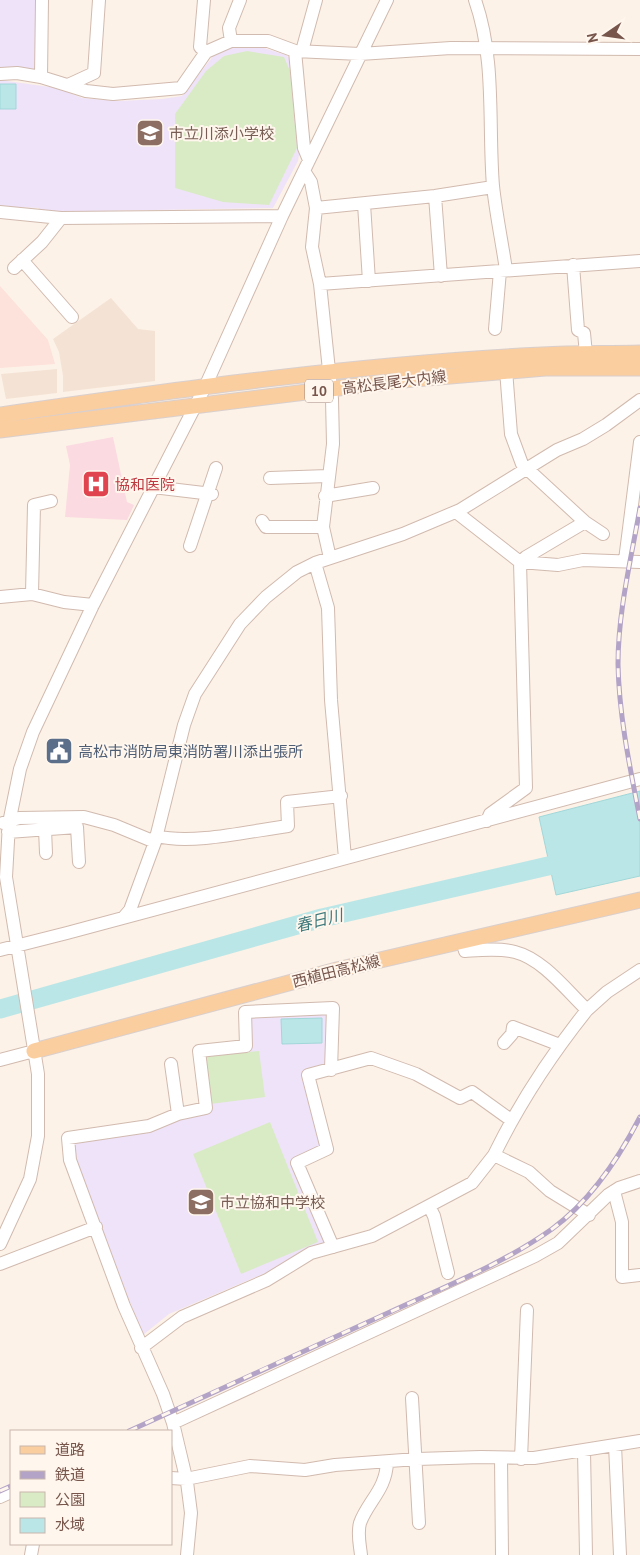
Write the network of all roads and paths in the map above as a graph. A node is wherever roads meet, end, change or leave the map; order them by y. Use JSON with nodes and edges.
{"nodes":[{"id":1,"x":42,"y":0,"type":"edge"},
{"id":2,"x":99,"y":0,"type":"edge"},
{"id":3,"x":204,"y":0,"type":"edge"},
{"id":4,"x":240,"y":0,"type":"edge"},
{"id":5,"x":316,"y":0,"type":"edge"},
{"id":6,"x":387,"y":0,"type":"edge"},
{"id":7,"x":474,"y":0,"type":"edge"},
{"id":8,"x":231,"y":41,"type":"junction"},
{"id":9,"x":487,"y":48,"type":"junction"},
{"id":10,"x":640,"y":49,"type":"edge"},
{"id":11,"x":299,"y":51,"type":"junction"},
{"id":12,"x":206,"y":52,"type":"junction"},
{"id":13,"x":360,"y":54,"type":"junction"},
{"id":14,"x":0,"y":74,"type":"edge"},
{"id":15,"x":41,"y":77,"type":"junction"},
{"id":16,"x":68,"y":85,"type":"junction"},
{"id":17,"x":306,"y":165,"type":"junction"},
{"id":18,"x":493,"y":187,"type":"junction"},
{"id":19,"x":435,"y":196,"type":"junction"},
{"id":20,"x":364,"y":204,"type":"junction"},
{"id":21,"x":316,"y":208,"type":"junction"},
{"id":22,"x":0,"y":212,"type":"edge"},
{"id":23,"x":282,"y":216,"type":"junction"},
{"id":24,"x":61,"y":218,"type":"junction"},
{"id":25,"x":640,"y":261,"type":"edge"},
{"id":26,"x":573,"y":266,"type":"junction"},
{"id":27,"x":503,"y":270,"type":"junction"},
{"id":28,"x":441,"y":276,"type":"junction"},
{"id":29,"x":369,"y":280,"type":"junction"},
{"id":30,"x":320,"y":284,"type":"junction"},
{"id":31,"x":72,"y":317,"type":"dead end"},
{"id":32,"x":495,"y":329,"type":"dead end"},
{"id":33,"x":586,"y":354,"type":"junction"},
{"id":34,"x":640,"y":354,"type":"edge"},
{"id":35,"x":640,"y":368,"type":"edge"},
{"id":36,"x":506,"y":370,"type":"junction"},
{"id":37,"x":329,"y":372,"type":"junction"},
{"id":38,"x":205,"y":387,"type":"junction"},
{"id":39,"x":331,"y":390,"type":"junction"},
{"id":40,"x":640,"y":400,"type":"edge"},
{"id":41,"x":194,"y":406,"type":"junction"},
{"id":42,"x":0,"y":416,"type":"edge"},
{"id":43,"x":0,"y":430,"type":"edge"},
{"id":44,"x":640,"y":442,"type":"edge"},
{"id":45,"x":216,"y":468,"type":"dead end"},
{"id":46,"x":528,"y":468,"type":"junction"},
{"id":47,"x":328,"y":476,"type":"junction"},
{"id":48,"x":270,"y":478,"type":"dead end"},
{"id":49,"x":153,"y":487,"type":"junction"},
{"id":50,"x":373,"y":488,"type":"dead end"},
{"id":51,"x":210,"y":494,"type":"junction"},
{"id":52,"x":325,"y":496,"type":"junction"},
{"id":53,"x":51,"y":501,"type":"dead end"},
{"id":54,"x":456,"y":512,"type":"junction"},
{"id":55,"x":262,"y":522,"type":"dead end"},
{"id":56,"x":585,"y":522,"type":"junction"},
{"id":57,"x":323,"y":527,"type":"junction"},
{"id":58,"x":603,"y":534,"type":"dead end"},
{"id":59,"x":190,"y":546,"type":"dead end"},
{"id":60,"x":330,"y":558,"type":"junction"},
{"id":61,"x":625,"y":560,"type":"junction"},
{"id":62,"x":315,"y":562,"type":"junction"},
{"id":63,"x":520,"y":562,"type":"junction"},
{"id":64,"x":640,"y":562,"type":"edge"},
{"id":65,"x":32,"y":594,"type":"junction"},
{"id":66,"x":0,"y":597,"type":"edge"},
{"id":67,"x":92,"y":606,"type":"junction"},
{"id":68,"x":640,"y":779,"type":"edge"},
{"id":69,"x":341,"y":796,"type":"junction"},
{"id":70,"x":487,"y":821,"type":"junction"},
{"id":71,"x":6,"y":826,"type":"edge"},
{"id":72,"x":45,"y":829,"type":"junction"},
{"id":73,"x":155,"y":839,"type":"junction"},
{"id":74,"x":46,"y":853,"type":"dead end"},
{"id":75,"x":346,"y":858,"type":"junction"},
{"id":76,"x":79,"y":862,"type":"dead end"},
{"id":77,"x":640,"y":900,"type":"edge"},
{"id":78,"x":124,"y":917,"type":"junction"},
{"id":79,"x":462,"y":941,"type":"junction"},
{"id":80,"x":17,"y":949,"type":"junction"},
{"id":81,"x":0,"y":950,"type":"edge"},
{"id":82,"x":640,"y":970,"type":"edge"},
{"id":83,"x":240,"y":995,"type":"junction"},
{"id":84,"x":587,"y":1010,"type":"junction"},
{"id":85,"x":245,"y":1012,"type":"junction"},
{"id":86,"x":504,"y":1043,"type":"dead end"},
{"id":87,"x":34,"y":1044,"type":"junction"},
{"id":88,"x":560,"y":1045,"type":"junction"},
{"id":89,"x":0,"y":1060,"type":"edge"},
{"id":90,"x":172,"y":1064,"type":"dead end"},
{"id":91,"x":331,"y":1070,"type":"junction"},
{"id":92,"x":178,"y":1114,"type":"junction"},
{"id":93,"x":511,"y":1120,"type":"junction"},
{"id":94,"x":494,"y":1156,"type":"junction"},
{"id":95,"x":640,"y":1181,"type":"edge"},
{"id":96,"x":614,"y":1191,"type":"junction"},
{"id":97,"x":429,"y":1206,"type":"junction"},
{"id":98,"x":588,"y":1215,"type":"junction"},
{"id":99,"x":96,"y":1227,"type":"junction"},
{"id":100,"x":0,"y":1244,"type":"edge"},
{"id":101,"x":333,"y":1247,"type":"junction"},
{"id":102,"x":0,"y":1264,"type":"edge"},
{"id":103,"x":448,"y":1273,"type":"dead end"},
{"id":104,"x":640,"y":1275,"type":"edge"},
{"id":105,"x":527,"y":1310,"type":"dead end"},
{"id":106,"x":141,"y":1348,"type":"junction"},
{"id":107,"x":412,"y":1398,"type":"dead end"},
{"id":108,"x":173,"y":1423,"type":"junction"},
{"id":109,"x":640,"y":1441,"type":"edge"},
{"id":110,"x":615,"y":1445,"type":"junction"},
{"id":111,"x":584,"y":1451,"type":"junction"},
{"id":112,"x":416,"y":1459,"type":"junction"},
{"id":113,"x":501,"y":1459,"type":"junction"},
{"id":114,"x":521,"y":1459,"type":"junction"},
{"id":115,"x":387,"y":1462,"type":"junction"},
{"id":116,"x":172,"y":1478,"type":"edge"},
{"id":117,"x":186,"y":1479,"type":"junction"},
{"id":118,"x":419,"y":1523,"type":"dead end"},
{"id":119,"x":187,"y":1555,"type":"edge"},
{"id":120,"x":361,"y":1555,"type":"edge"},
{"id":121,"x":502,"y":1555,"type":"edge"},
{"id":122,"x":586,"y":1555,"type":"edge"},
{"id":123,"x":620,"y":1555,"type":"edge"}],
"edges":[{"from":1,"to":15,"type":"street"},
{"from":2,"to":16,"type":"street"},
{"from":3,"to":12,"type":"street"},
{"from":4,"to":8,"type":"street"},
{"from":5,"to":11,"type":"street"},
{"from":6,"to":13,"type":"street"},
{"from":7,"to":9,"type":"street"},
{"from":8,"to":11,"type":"street"},
{"from":8,"to":12,"type":"street"},
{"from":9,"to":10,"type":"street"},
{"from":9,"to":13,"type":"street"},
{"from":9,"to":18,"type":"street"},
{"from":11,"to":13,"type":"street"},
{"from":11,"to":17,"type":"street"},
{"from":12,"to":16,"type":"street"},
{"from":13,"to":17,"type":"street"},
{"from":14,"to":15,"type":"street"},
{"from":15,"to":16,"type":"street"},
{"from":17,"to":21,"type":"street"},
{"from":17,"to":23,"type":"street"},
{"from":18,"to":19,"type":"street"},
{"from":18,"to":27,"type":"street"},
{"from":19,"to":20,"type":"street"},
{"from":19,"to":28,"type":"street"},
{"from":20,"to":21,"type":"street"},
{"from":20,"to":29,"type":"street"},
{"from":21,"to":30,"type":"street"},
{"from":22,"to":24,"type":"street"},
{"from":23,"to":24,"type":"street"},
{"from":23,"to":38,"type":"street"},
{"from":24,"to":31,"type":"street"},
{"from":25,"to":26,"type":"street"},
{"from":26,"to":27,"type":"street"},
{"from":26,"to":33,"type":"street"},
{"from":27,"to":28,"type":"street"},
{"from":27,"to":32,"type":"street"},
{"from":28,"to":29,"type":"street"},
{"from":29,"to":30,"type":"street"},
{"from":30,"to":37,"type":"street"},
{"from":33,"to":34,"type":"main road","name":"高松長尾大内線","number":"10"},
{"from":33,"to":37,"type":"main road","name":"高松長尾大内線","number":"10"},
{"from":35,"to":36,"type":"main road","name":"高松長尾大内線","number":"10"},
{"from":36,"to":39,"type":"main road","name":"高松長尾大内線","number":"10"},
{"from":36,"to":46,"type":"street"},
{"from":37,"to":38,"type":"main road","name":"高松長尾大内線","number":"10"},
{"from":37,"to":39,"type":"street"},
{"from":38,"to":41,"type":"street"},
{"from":38,"to":42,"type":"main road","name":"高松長尾大内線","number":"10"},
{"from":39,"to":41,"type":"main road","name":"高松長尾大内線","number":"10"},
{"from":39,"to":47,"type":"street"},
{"from":40,"to":46,"type":"street"},
{"from":41,"to":43,"type":"main road","name":"高松長尾大内線","number":"10"},
{"from":41,"to":49,"type":"street"},
{"from":44,"to":61,"type":"street"},
{"from":45,"to":51,"type":"street"},
{"from":46,"to":54,"type":"street"},
{"from":46,"to":56,"type":"street"},
{"from":47,"to":48,"type":"street"},
{"from":47,"to":52,"type":"street"},
{"from":49,"to":51,"type":"street"},
{"from":49,"to":67,"type":"street"},
{"from":50,"to":52,"type":"street"},
{"from":51,"to":59,"type":"street"},
{"from":52,"to":57,"type":"street"},
{"from":53,"to":65,"type":"street"},
{"from":54,"to":60,"type":"street"},
{"from":54,"to":63,"type":"street"},
{"from":55,"to":57,"type":"street"},
{"from":56,"to":58,"type":"street"},
{"from":56,"to":63,"type":"street"},
{"from":57,"to":60,"type":"street"},
{"from":60,"to":62,"type":"street"},
{"from":61,"to":63,"type":"street"},
{"from":61,"to":64,"type":"street"},
{"from":62,"to":69,"type":"street"},
{"from":62,"to":73,"type":"street"},
{"from":63,"to":70,"type":"street"},
{"from":65,"to":66,"type":"street"},
{"from":65,"to":67,"type":"street"},
{"from":67,"to":71,"type":"street"},
{"from":68,"to":70,"type":"street"},
{"from":69,"to":73,"type":"street"},
{"from":69,"to":75,"type":"street"},
{"from":70,"to":75,"type":"street"},
{"from":71,"to":72,"type":"street"},
{"from":71,"to":73,"type":"street"},
{"from":71,"to":80,"type":"street"},
{"from":72,"to":74,"type":"street"},
{"from":72,"to":76,"type":"street"},
{"from":73,"to":78,"type":"street"},
{"from":75,"to":78,"type":"street"},
{"from":77,"to":79,"type":"main road","name":"西植田高松線"},
{"from":78,"to":80,"type":"street"},
{"from":79,"to":83,"type":"main road","name":"西植田高松線"},
{"from":79,"to":84,"type":"street"},
{"from":80,"to":81,"type":"street"},
{"from":80,"to":87,"type":"street"},
{"from":82,"to":84,"type":"street"},
{"from":83,"to":85,"type":"street"},
{"from":83,"to":87,"type":"main road","name":"西植田高松線"},
{"from":84,"to":88,"type":"street"},
{"from":85,"to":91,"type":"street"},
{"from":85,"to":92,"type":"street"},
{"from":86,"to":88,"type":"street"},
{"from":87,"to":89,"type":"street"},
{"from":87,"to":100,"type":"street"},
{"from":88,"to":93,"type":"street"},
{"from":90,"to":92,"type":"street"},
{"from":91,"to":93,"type":"street"},
{"from":91,"to":101,"type":"street"},
{"from":92,"to":99,"type":"street"},
{"from":93,"to":94,"type":"street"},
{"from":94,"to":97,"type":"street"},
{"from":94,"to":98,"type":"street"},
{"from":95,"to":96,"type":"street"},
{"from":96,"to":98,"type":"street"},
{"from":96,"to":104,"type":"street"},
{"from":97,"to":101,"type":"street"},
{"from":97,"to":103,"type":"street"},
{"from":98,"to":108,"type":"street"},
{"from":99,"to":102,"type":"street"},
{"from":99,"to":106,"type":"street"},
{"from":101,"to":106,"type":"street"},
{"from":105,"to":114,"type":"street"},
{"from":106,"to":108,"type":"street"},
{"from":107,"to":112,"type":"street"},
{"from":108,"to":117,"type":"street"},
{"from":109,"to":110,"type":"street"},
{"from":110,"to":111,"type":"street"},
{"from":110,"to":123,"type":"street"},
{"from":111,"to":114,"type":"street"},
{"from":111,"to":122,"type":"street"},
{"from":112,"to":113,"type":"street"},
{"from":112,"to":115,"type":"street"},
{"from":112,"to":118,"type":"street"},
{"from":113,"to":114,"type":"street"},
{"from":113,"to":121,"type":"street"},
{"from":115,"to":117,"type":"street"},
{"from":115,"to":120,"type":"street"},
{"from":116,"to":117,"type":"street"},
{"from":117,"to":119,"type":"street"}]}
